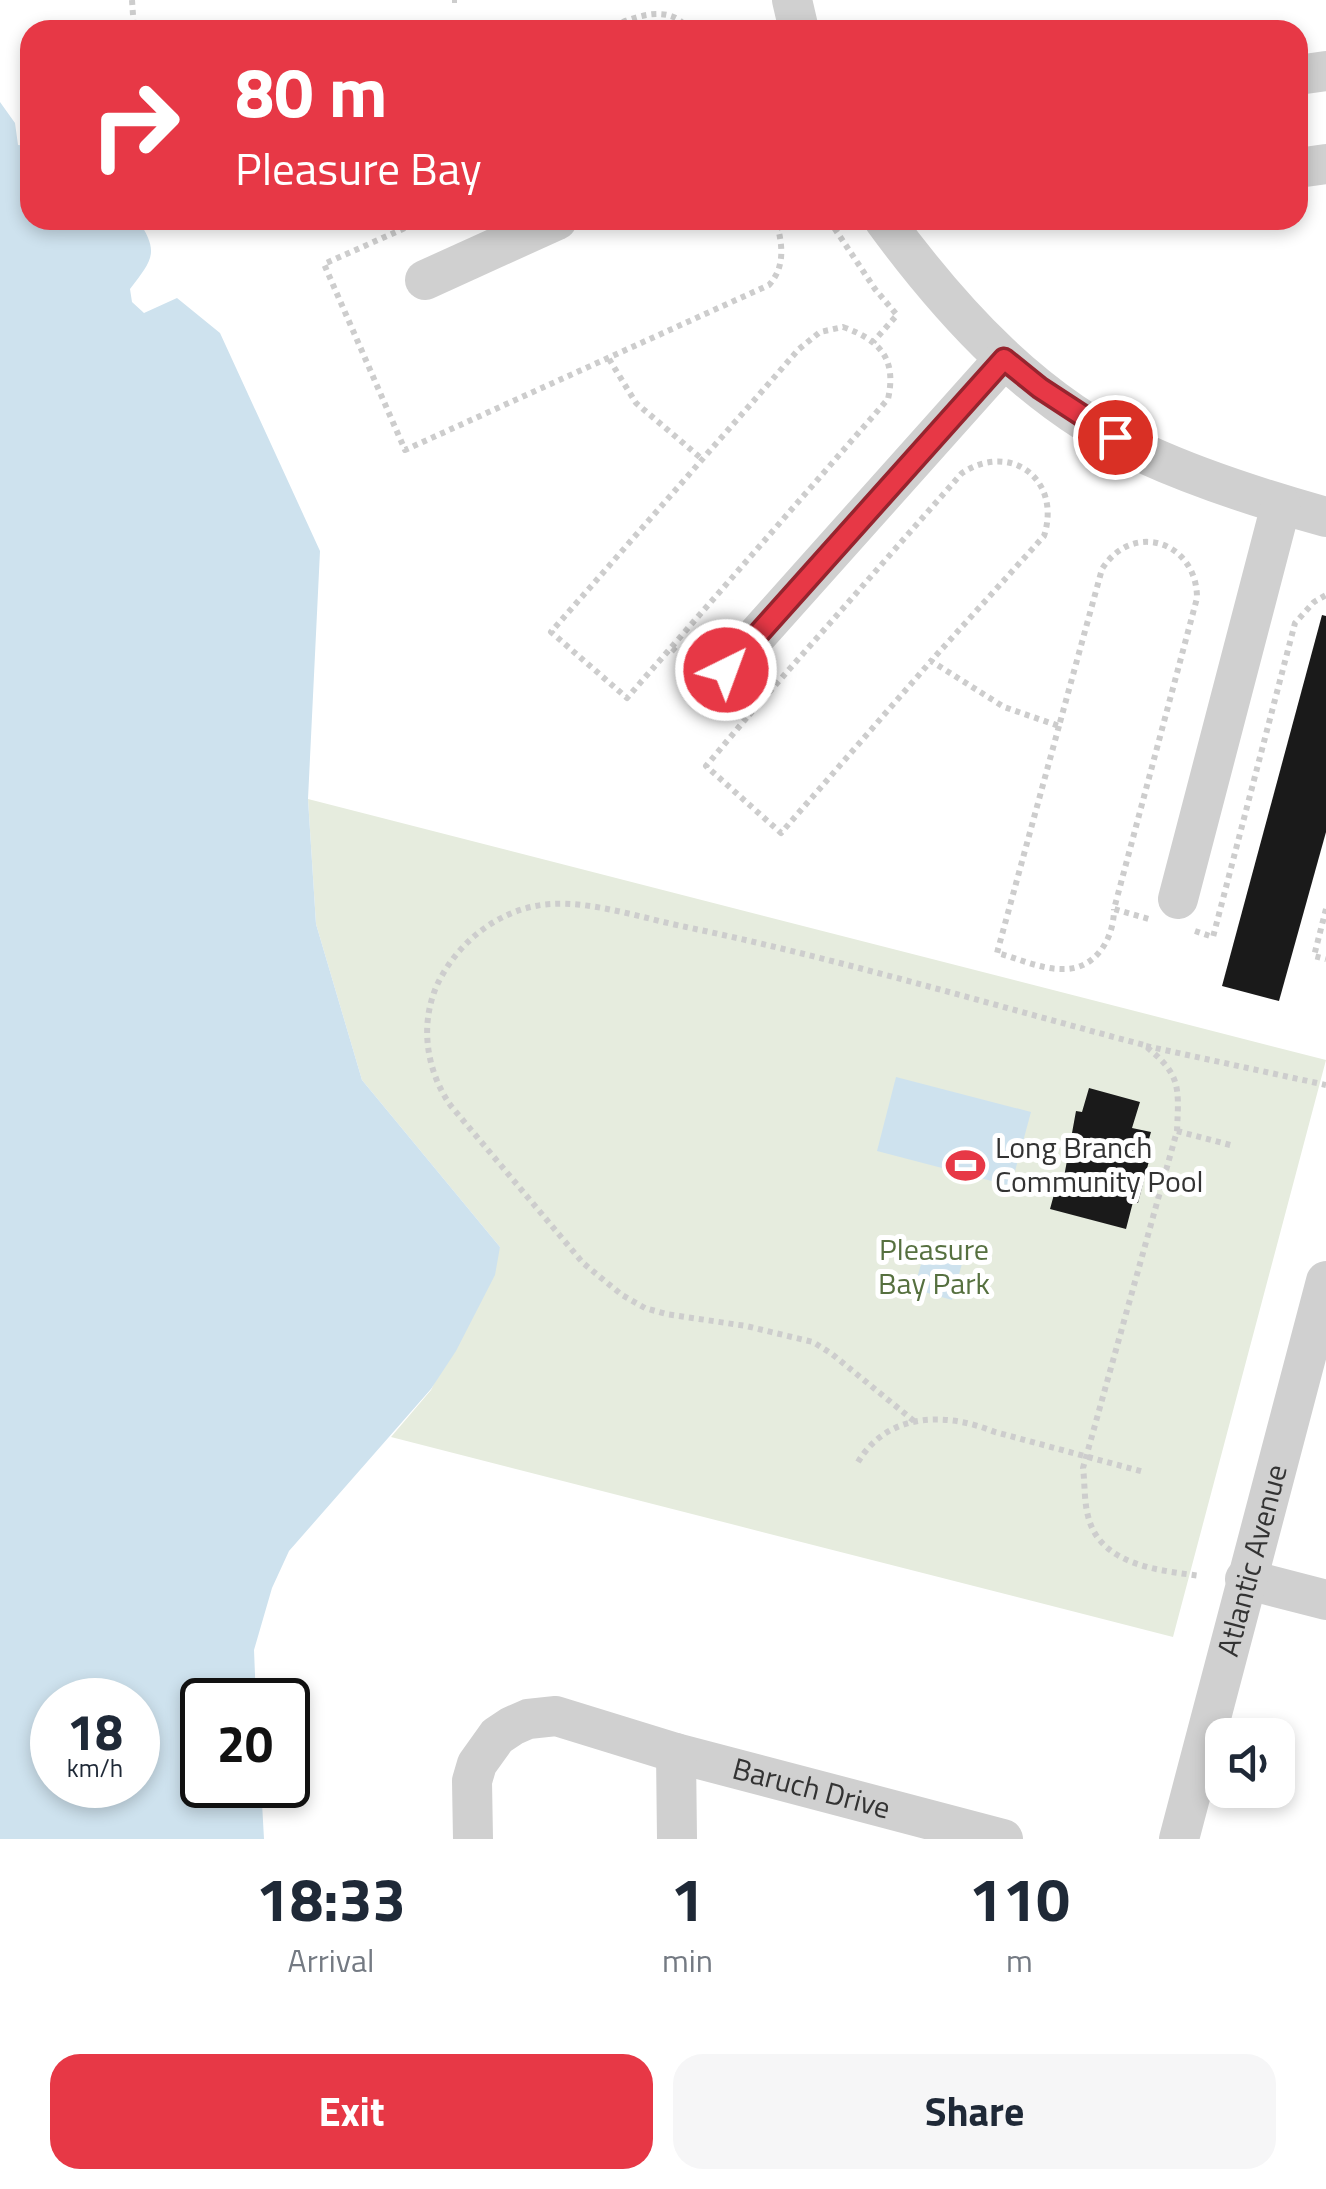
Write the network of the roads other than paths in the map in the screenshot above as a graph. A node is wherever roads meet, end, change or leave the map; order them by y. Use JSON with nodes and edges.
{"nodes":[{"id":1,"x":535,"y":230,"type":"edge"},
{"id":2,"x":891,"y":230,"type":"edge"},
{"id":3,"x":425,"y":280,"type":"dead end"},
{"id":4,"x":1004,"y":359,"type":"junction"},
{"id":5,"x":1281,"y":505,"type":"junction"},
{"id":6,"x":1326,"y":517,"type":"edge"},
{"id":7,"x":716,"y":678,"type":"road end"},
{"id":8,"x":1174,"y":916,"type":"road end"},
{"id":9,"x":1326,"y":1281,"type":"edge"},
{"id":10,"x":1245,"y":1579,"type":"junction"},
{"id":11,"x":1326,"y":1600,"type":"edge"},
{"id":12,"x":676,"y":1753,"type":"junction"},
{"id":13,"x":473,"y":1839,"type":"edge"},
{"id":14,"x":676,"y":1839,"type":"edge"},
{"id":15,"x":1003,"y":1839,"type":"edge"},
{"id":16,"x":1179,"y":1839,"type":"edge"}],
"edges":[{"from":1,"to":3,"type":"street"},
{"from":2,"to":4,"type":"street"},
{"from":4,"to":5,"type":"street"},
{"from":4,"to":7,"type":"street"},
{"from":5,"to":6,"type":"street"},
{"from":5,"to":8,"type":"street"},
{"from":9,"to":10,"type":"street","name":"Atlantic Avenue"},
{"from":10,"to":11,"type":"street"},
{"from":10,"to":16,"type":"street","name":"Atlantic Avenue"},
{"from":12,"to":13,"type":"street","name":"Baruch Drive"},
{"from":12,"to":14,"type":"street"},
{"from":12,"to":15,"type":"street","name":"Baruch Drive"}]}
